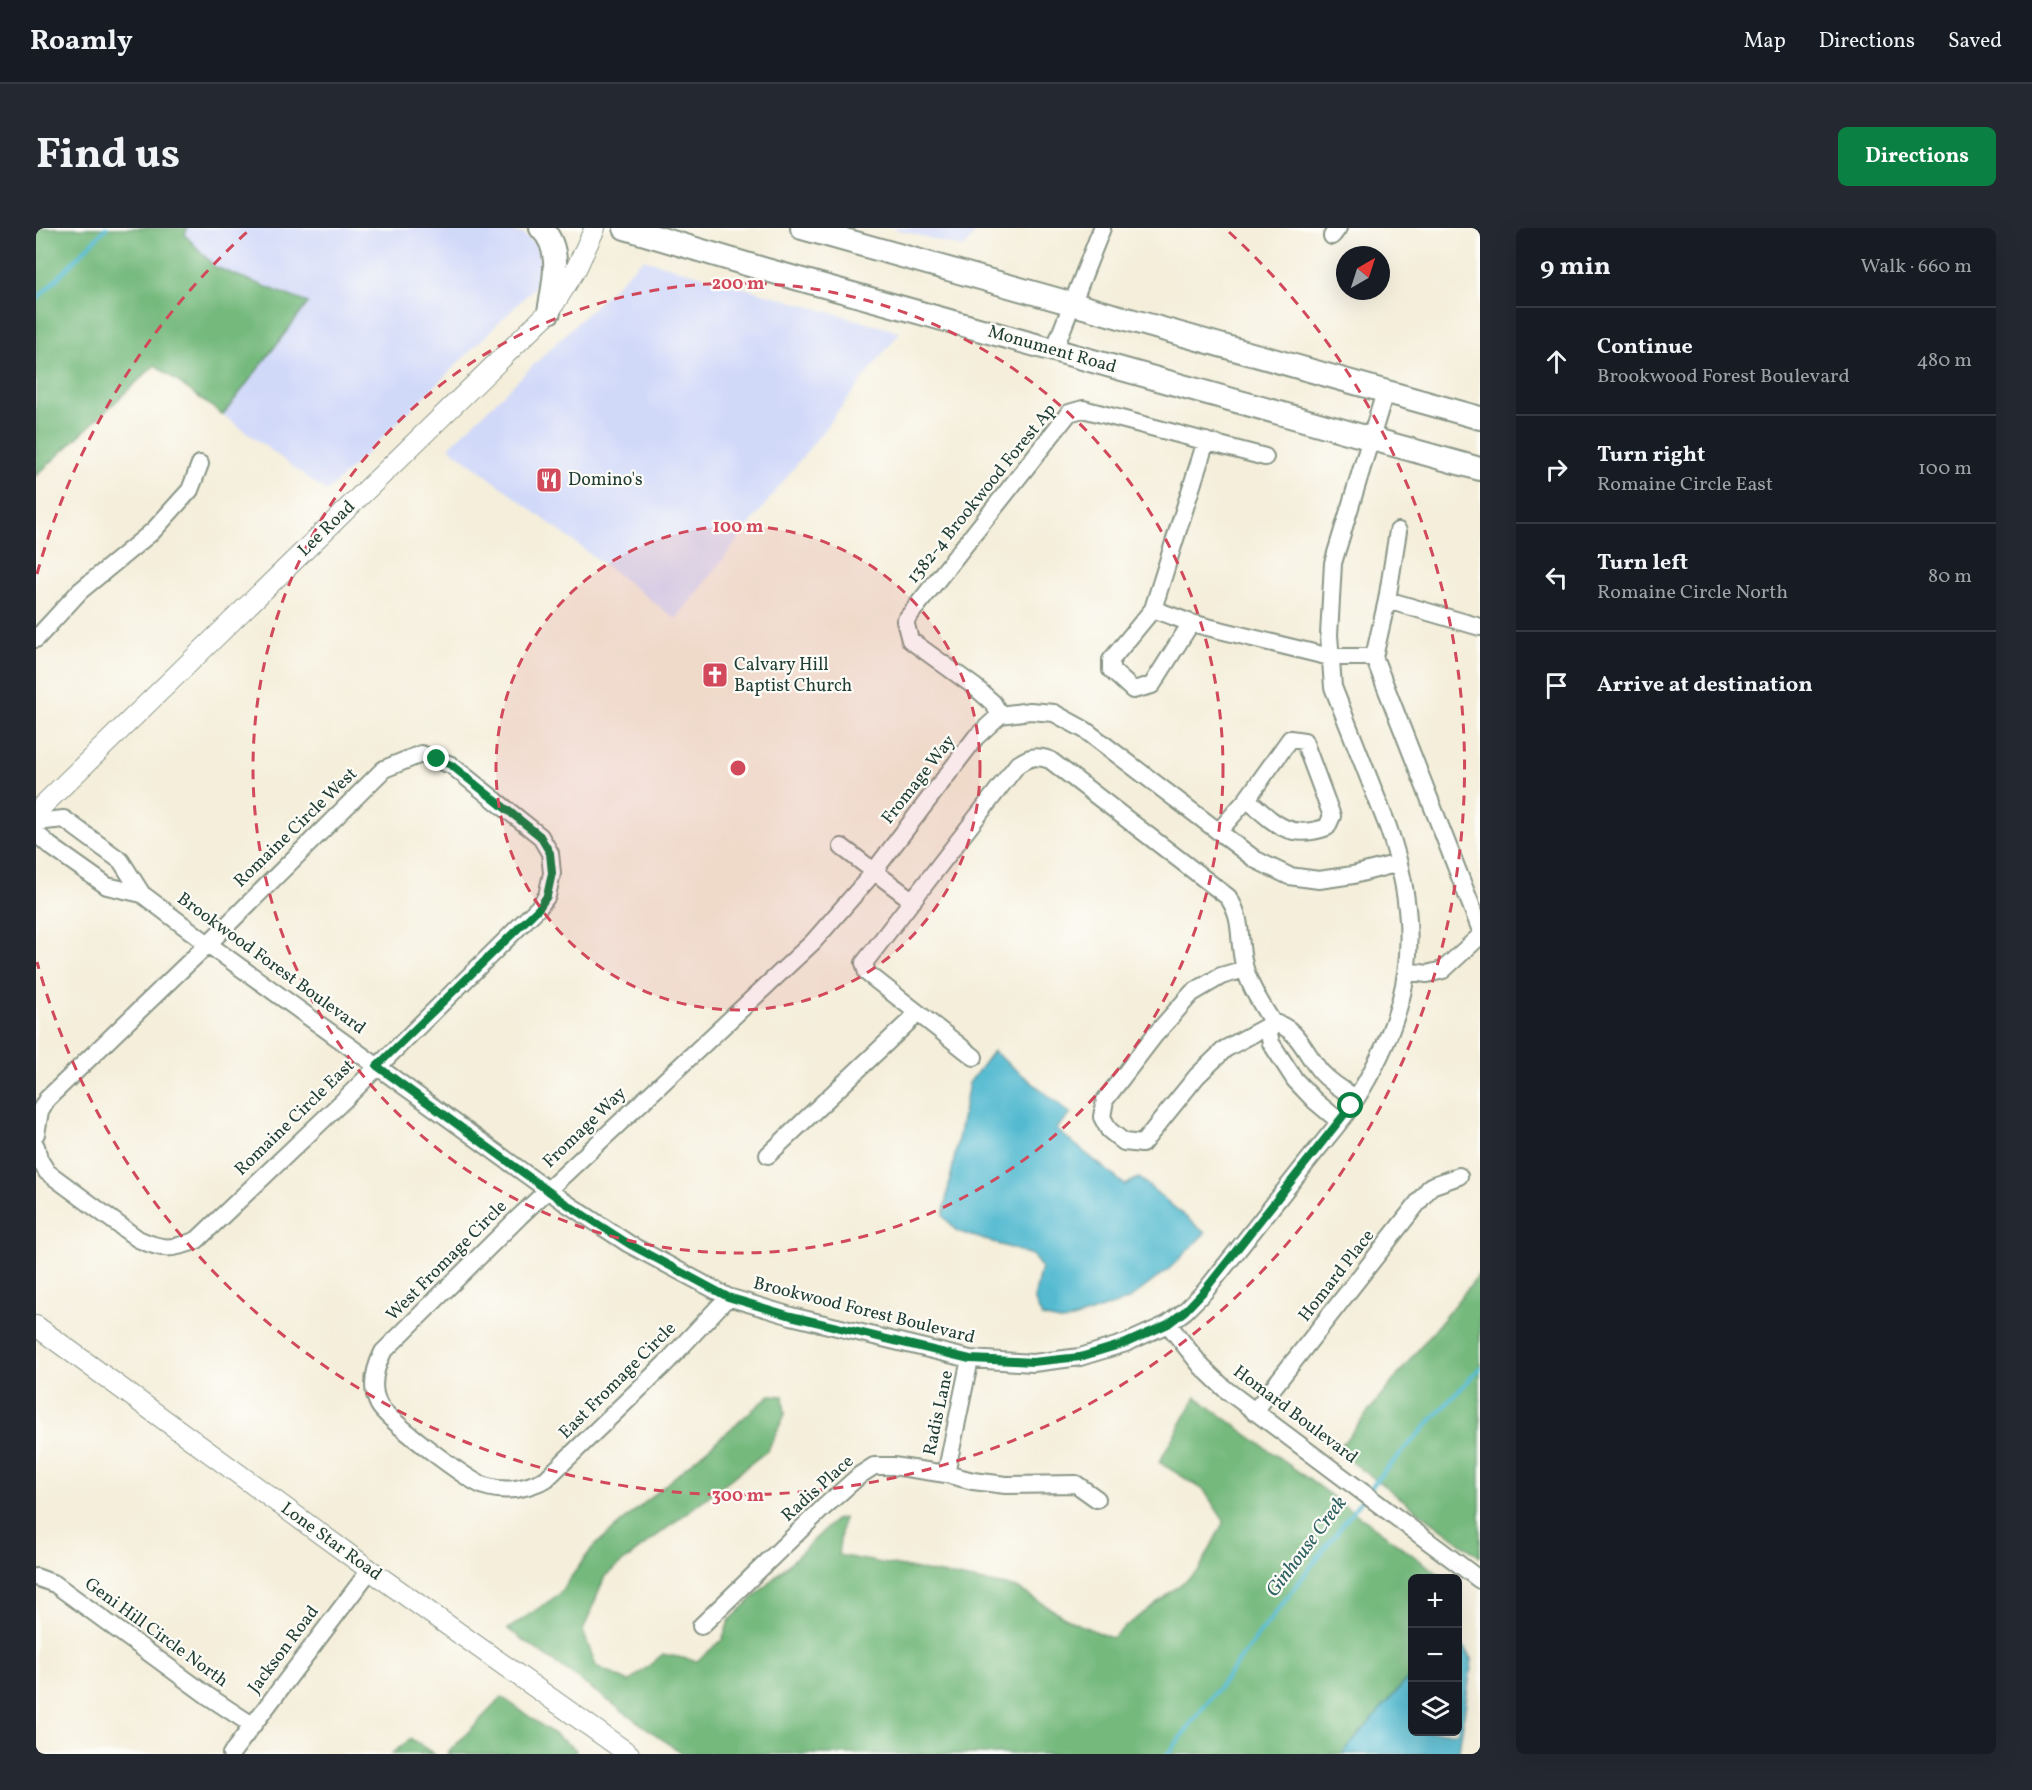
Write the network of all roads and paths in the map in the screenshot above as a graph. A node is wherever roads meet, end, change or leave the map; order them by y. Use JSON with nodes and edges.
{"nodes":[{"id":1,"x":542,"y":228,"type":"edge"},
{"id":2,"x":595,"y":228,"type":"edge"},
{"id":3,"x":625,"y":228,"type":"edge"},
{"id":4,"x":802,"y":228,"type":"edge"},
{"id":5,"x":1102,"y":228,"type":"edge"},
{"id":6,"x":1071,"y":303,"type":"junction"},
{"id":7,"x":549,"y":312,"type":"junction"},
{"id":8,"x":1054,"y":350,"type":"junction"},
{"id":9,"x":1385,"y":392,"type":"junction"},
{"id":10,"x":1480,"y":418,"type":"edge"},
{"id":11,"x":1372,"y":439,"type":"junction"},
{"id":12,"x":1206,"y":441,"type":"junction"},
{"id":13,"x":1266,"y":457,"type":"dead end"},
{"id":14,"x":200,"y":464,"type":"dead end"},
{"id":15,"x":1480,"y":469,"type":"edge"},
{"id":16,"x":1398,"y":531,"type":"dead end"},
{"id":17,"x":1387,"y":600,"type":"junction"},
{"id":18,"x":1153,"y":609,"type":"junction"},
{"id":19,"x":1191,"y":623,"type":"junction"},
{"id":20,"x":1480,"y":627,"type":"edge"},
{"id":21,"x":36,"y":639,"type":"edge"},
{"id":22,"x":1330,"y":657,"type":"junction"},
{"id":23,"x":1374,"y":657,"type":"junction"},
{"id":24,"x":1000,"y":715,"type":"junction"},
{"id":25,"x":1247,"y":799,"type":"junction"},
{"id":26,"x":36,"y":812,"type":"edge"},
{"id":27,"x":36,"y":822,"type":"edge"},
{"id":28,"x":1219,"y":831,"type":"junction"},
{"id":29,"x":36,"y":832,"type":"edge"},
{"id":30,"x":842,"y":847,"type":"dead end"},
{"id":31,"x":1399,"y":863,"type":"junction"},
{"id":32,"x":873,"y":872,"type":"junction"},
{"id":33,"x":142,"y":894,"type":"junction"},
{"id":34,"x":547,"y":896,"type":"joint"},
{"id":35,"x":913,"y":901,"type":"junction"},
{"id":36,"x":1480,"y":928,"type":"edge"},
{"id":37,"x":1480,"y":936,"type":"edge"},
{"id":38,"x":208,"y":944,"type":"junction"},
{"id":39,"x":1245,"y":969,"type":"junction"},
{"id":40,"x":1407,"y":970,"type":"junction"},
{"id":41,"x":918,"y":1013,"type":"junction"},
{"id":42,"x":1273,"y":1023,"type":"junction"},
{"id":43,"x":1309,"y":1056,"type":"junction"},
{"id":44,"x":974,"y":1057,"type":"dead end"},
{"id":45,"x":377,"y":1066,"type":"junction"},
{"id":46,"x":1290,"y":1072,"type":"junction"},
{"id":47,"x":1356,"y":1098,"type":"junction"},
{"id":48,"x":1339,"y":1121,"type":"junction"},
{"id":49,"x":37,"y":1123,"type":"edge"},
{"id":50,"x":36,"y":1134,"type":"edge"},
{"id":51,"x":36,"y":1146,"type":"edge"},
{"id":52,"x":768,"y":1155,"type":"dead end"},
{"id":53,"x":1459,"y":1176,"type":"dead end"},
{"id":54,"x":549,"y":1191,"type":"junction"},
{"id":55,"x":728,"y":1297,"type":"junction"},
{"id":56,"x":1168,"y":1324,"type":"junction"},
{"id":57,"x":36,"y":1326,"type":"edge"},
{"id":58,"x":970,"y":1359,"type":"junction"},
{"id":59,"x":1254,"y":1412,"type":"junction"},
{"id":60,"x":946,"y":1474,"type":"junction"},
{"id":61,"x":531,"y":1486,"type":"joint"},
{"id":62,"x":1096,"y":1499,"type":"dead end"},
{"id":63,"x":370,"y":1570,"type":"junction"},
{"id":64,"x":36,"y":1577,"type":"edge"},
{"id":65,"x":1480,"y":1580,"type":"edge"},
{"id":66,"x":701,"y":1626,"type":"dead end"},
{"id":67,"x":252,"y":1725,"type":"junction"},
{"id":68,"x":231,"y":1754,"type":"edge"},
{"id":69,"x":629,"y":1754,"type":"edge"}],
"edges":[{"from":1,"to":7,"type":"main road"},
{"from":2,"to":7,"type":"street","name":"Lee Road"},
{"from":3,"to":8,"type":"main road","name":"Monument Road"},
{"from":4,"to":6,"type":"main road"},
{"from":5,"to":6,"type":"street"},
{"from":6,"to":8,"type":"street"},
{"from":6,"to":9,"type":"main road"},
{"from":7,"to":26,"type":"street","name":"Lee Road"},
{"from":8,"to":11,"type":"main road","name":"Monument Road"},
{"from":9,"to":10,"type":"main road"},
{"from":9,"to":11,"type":"street","name":"Brookwood Forest Boulevard"},
{"from":11,"to":15,"type":"main road","name":"Monument Road"},
{"from":11,"to":22,"type":"street","name":"Brookwood Forest Boulevard"},
{"from":12,"to":13,"type":"street","name":"1382-4 Brookwood Forest Ap"},
{"from":12,"to":18,"type":"street"},
{"from":12,"to":24,"type":"street","name":"1382-4 Brookwood Forest Ap"},
{"from":14,"to":21,"type":"street"},
{"from":16,"to":17,"type":"street"},
{"from":17,"to":20,"type":"street"},
{"from":17,"to":23,"type":"street"},
{"from":18,"to":19,"type":"street"},
{"from":18,"to":19,"type":"street"},
{"from":19,"to":22,"type":"street"},
{"from":22,"to":23,"type":"street"},
{"from":22,"to":31,"type":"street","name":"Brookwood Forest Boulevard"},
{"from":23,"to":36,"type":"street"},
{"from":24,"to":28,"type":"street"},
{"from":24,"to":32,"type":"street","name":"Fromage Way"},
{"from":25,"to":25,"type":"street"},
{"from":25,"to":28,"type":"street"},
{"from":27,"to":33,"type":"street","name":"Brookwood Forest Boulevard"},
{"from":28,"to":31,"type":"street"},
{"from":29,"to":33,"type":"street","name":"Brookwood Forest Boulevard"},
{"from":30,"to":32,"type":"street"},
{"from":31,"to":40,"type":"street","name":"Brookwood Forest Boulevard"},
{"from":32,"to":35,"type":"street"},
{"from":32,"to":54,"type":"street","name":"Fromage Way"},
{"from":33,"to":38,"type":"street","name":"Brookwood Forest Boulevard"},
{"from":34,"to":38,"type":"street","name":"Romaine Circle West"},
{"from":34,"to":45,"type":"street","name":"Romaine Circle East"},
{"from":35,"to":39,"type":"street"},
{"from":35,"to":41,"type":"street"},
{"from":37,"to":40,"type":"street"},
{"from":38,"to":45,"type":"street","name":"Brookwood Forest Boulevard"},
{"from":38,"to":49,"type":"street","name":"Romaine Circle West"},
{"from":39,"to":42,"type":"street"},
{"from":39,"to":42,"type":"street"},
{"from":40,"to":47,"type":"street","name":"Brookwood Forest Boulevard"},
{"from":41,"to":44,"type":"street"},
{"from":41,"to":52,"type":"street"},
{"from":42,"to":43,"type":"street"},
{"from":42,"to":46,"type":"street"},
{"from":43,"to":46,"type":"street"},
{"from":43,"to":47,"type":"street"},
{"from":45,"to":51,"type":"street","name":"Romaine Circle East"},
{"from":45,"to":54,"type":"street","name":"Brookwood Forest Boulevard"},
{"from":46,"to":48,"type":"street"},
{"from":47,"to":48,"type":"street","name":"Brookwood Forest Boulevard"},
{"from":48,"to":56,"type":"street","name":"Brookwood Forest Boulevard"},
{"from":49,"to":50,"type":"street","name":"Romaine Circle West"},
{"from":53,"to":59,"type":"street","name":"Homard Place"},
{"from":54,"to":55,"type":"street","name":"Brookwood Forest Boulevard"},
{"from":54,"to":61,"type":"street","name":"West Fromage Circle"},
{"from":55,"to":58,"type":"street","name":"Brookwood Forest Boulevard"},
{"from":55,"to":61,"type":"street","name":"East Fromage Circle"},
{"from":56,"to":58,"type":"street","name":"Brookwood Forest Boulevard"},
{"from":56,"to":59,"type":"street","name":"Homard Boulevard"},
{"from":57,"to":63,"type":"street","name":"Lone Star Road"},
{"from":58,"to":60,"type":"street","name":"Radis Lane"},
{"from":59,"to":65,"type":"street","name":"Homard Boulevard"},
{"from":60,"to":62,"type":"street","name":"Radis Place"},
{"from":60,"to":66,"type":"street","name":"Radis Place"},
{"from":63,"to":67,"type":"street","name":"Jackson Road"},
{"from":63,"to":69,"type":"street","name":"Lone Star Road"},
{"from":64,"to":67,"type":"street","name":"Geni Hill Circle North"},
{"from":67,"to":68,"type":"street","name":"Jackson Road"}]}
